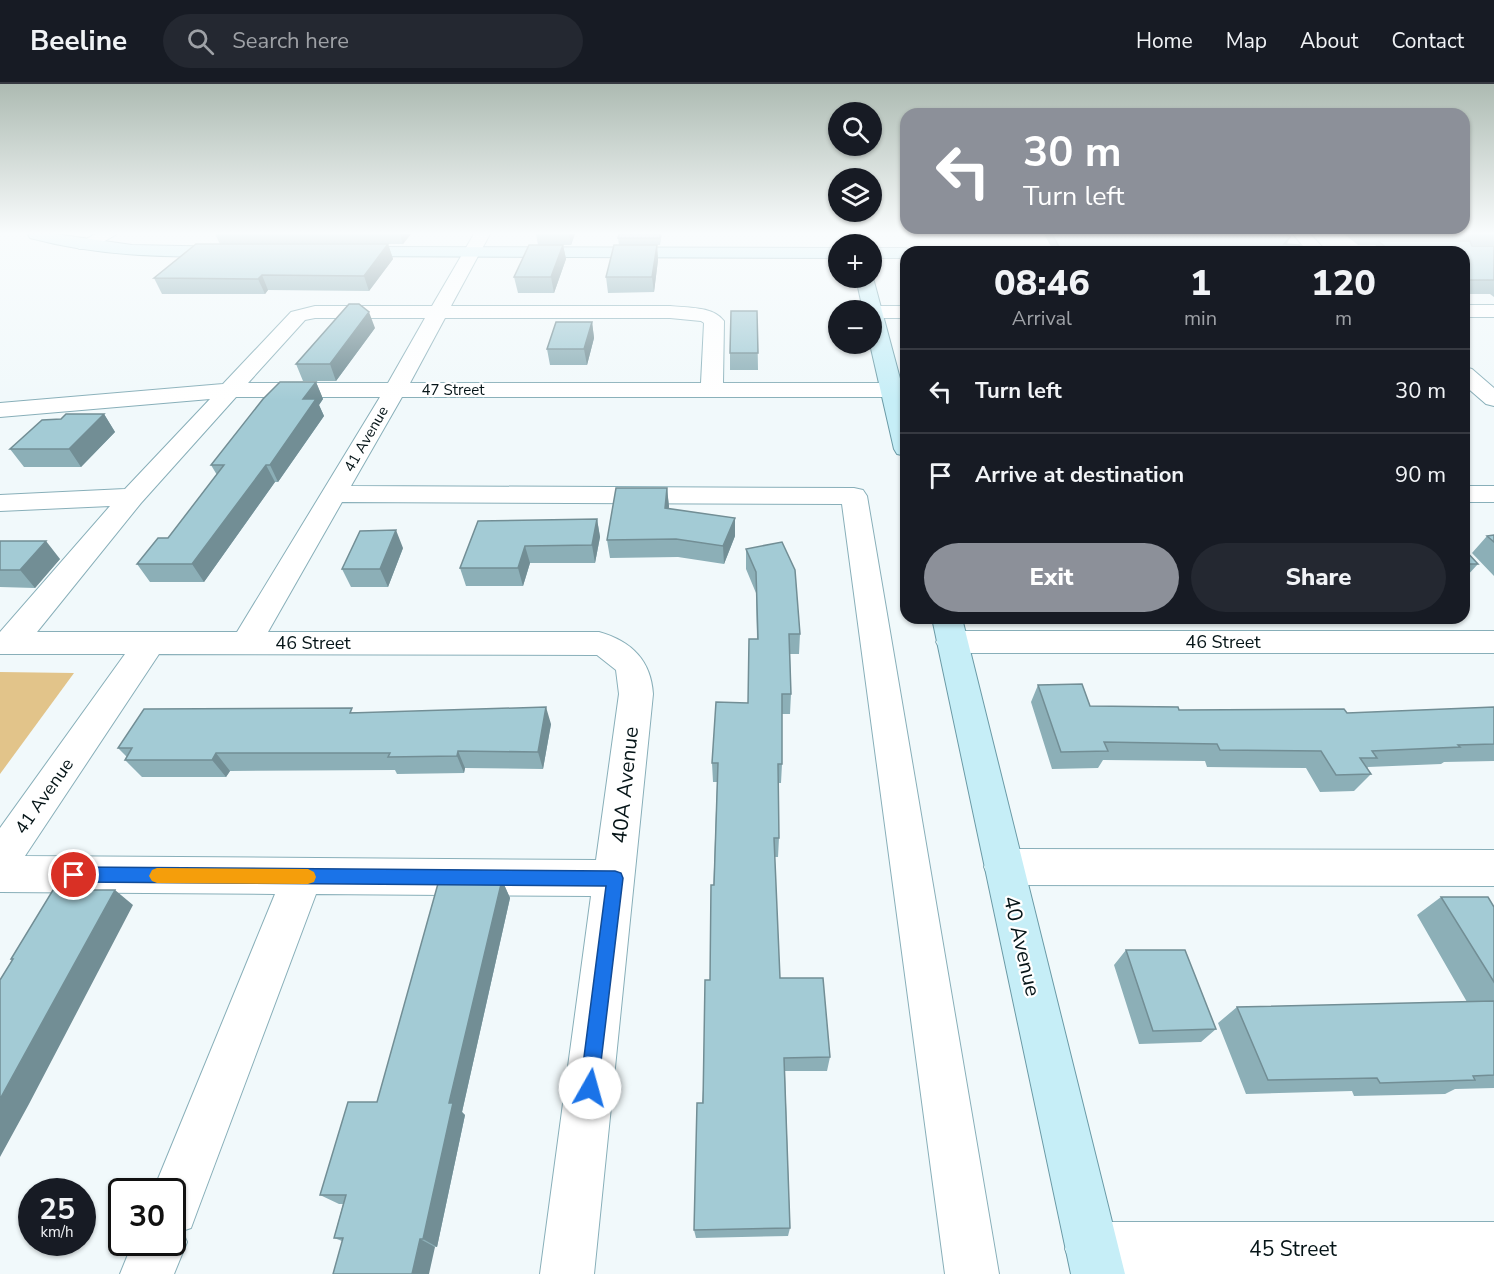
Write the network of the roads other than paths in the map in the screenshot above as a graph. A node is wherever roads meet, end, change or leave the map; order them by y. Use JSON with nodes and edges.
{"nodes":[{"id":1,"x":451,"y":290,"type":"edge"},
{"id":2,"x":439,"y":311,"type":"junction"},
{"id":3,"x":882,"y":312,"type":"edge"},
{"id":4,"x":900,"y":312,"type":"edge"},
{"id":5,"x":1470,"y":312,"type":"edge"},
{"id":6,"x":1494,"y":312,"type":"edge"},
{"id":7,"x":882,"y":339,"type":"edge"},
{"id":8,"x":1470,"y":380,"type":"edge"},
{"id":9,"x":232,"y":390,"type":"junction"},
{"id":10,"x":395,"y":390,"type":"junction"},
{"id":11,"x":712,"y":390,"type":"junction"},
{"id":12,"x":899,"y":390,"type":"edge"},
{"id":13,"x":1484,"y":393,"type":"edge"},
{"id":14,"x":0,"y":410,"type":"edge"},
{"id":15,"x":334,"y":494,"type":"junction"},
{"id":16,"x":1470,"y":494,"type":"edge"},
{"id":17,"x":1494,"y":494,"type":"edge"},
{"id":18,"x":132,"y":498,"type":"junction"},
{"id":19,"x":0,"y":503,"type":"edge"},
{"id":20,"x":949,"y":630,"type":"edge"},
{"id":21,"x":1494,"y":642,"type":"edge"},
{"id":22,"x":5,"y":643,"type":"edge"},
{"id":23,"x":150,"y":643,"type":"junction"},
{"id":24,"x":246,"y":643,"type":"junction"},
{"id":25,"x":624,"y":656,"type":"joint"},
{"id":26,"x":0,"y":860,"type":"edge"},
{"id":27,"x":1004,"y":867,"type":"junction"},
{"id":28,"x":1494,"y":868,"type":"edge"},
{"id":29,"x":0,"y":874,"type":"edge"},
{"id":30,"x":302,"y":877,"type":"junction"},
{"id":31,"x":615,"y":878,"type":"junction"},
{"id":32,"x":184,"y":1178,"type":"edge"},
{"id":33,"x":1494,"y":1249,"type":"edge"},
{"id":34,"x":154,"y":1256,"type":"edge"},
{"id":35,"x":1095,"y":1262,"type":"edge"},
{"id":36,"x":147,"y":1274,"type":"edge"},
{"id":37,"x":567,"y":1274,"type":"edge"},
{"id":38,"x":972,"y":1274,"type":"edge"}],
"edges":[{"from":1,"to":2,"type":"street","name":"41 Avenue"},
{"from":2,"to":9,"type":"street"},
{"from":2,"to":10,"type":"street","name":"41 Avenue"},
{"from":2,"to":11,"type":"street"},
{"from":3,"to":4,"type":"street"},
{"from":5,"to":6,"type":"street"},
{"from":7,"to":12,"type":"main road"},
{"from":8,"to":13,"type":"street"},
{"from":9,"to":10,"type":"street","name":"47 Street"},
{"from":9,"to":14,"type":"street","name":"47 Street"},
{"from":9,"to":18,"type":"street"},
{"from":10,"to":11,"type":"street","name":"47 Street"},
{"from":10,"to":15,"type":"street","name":"41 Avenue"},
{"from":11,"to":12,"type":"street","name":"47 Street"},
{"from":15,"to":24,"type":"street","name":"41 Avenue"},
{"from":15,"to":38,"type":"street"},
{"from":16,"to":17,"type":"street"},
{"from":18,"to":19,"type":"street"},
{"from":18,"to":22,"type":"street"},
{"from":20,"to":21,"type":"street","name":"46 Street"},
{"from":20,"to":27,"type":"main road","name":"40 Avenue"},
{"from":22,"to":23,"type":"street","name":"46 Street"},
{"from":23,"to":24,"type":"street","name":"46 Street"},
{"from":23,"to":26,"type":"street","name":"41 Avenue"},
{"from":24,"to":25,"type":"street","name":"46 Street"},
{"from":25,"to":31,"type":"street","name":"40A Avenue"},
{"from":27,"to":28,"type":"street"},
{"from":27,"to":35,"type":"main road","name":"40 Avenue"},
{"from":29,"to":30,"type":"street"},
{"from":30,"to":31,"type":"street"},
{"from":30,"to":32,"type":"street"},
{"from":31,"to":37,"type":"street","name":"40A Avenue"},
{"from":33,"to":35,"type":"street","name":"45 Street"},
{"from":34,"to":36,"type":"street"}]}
